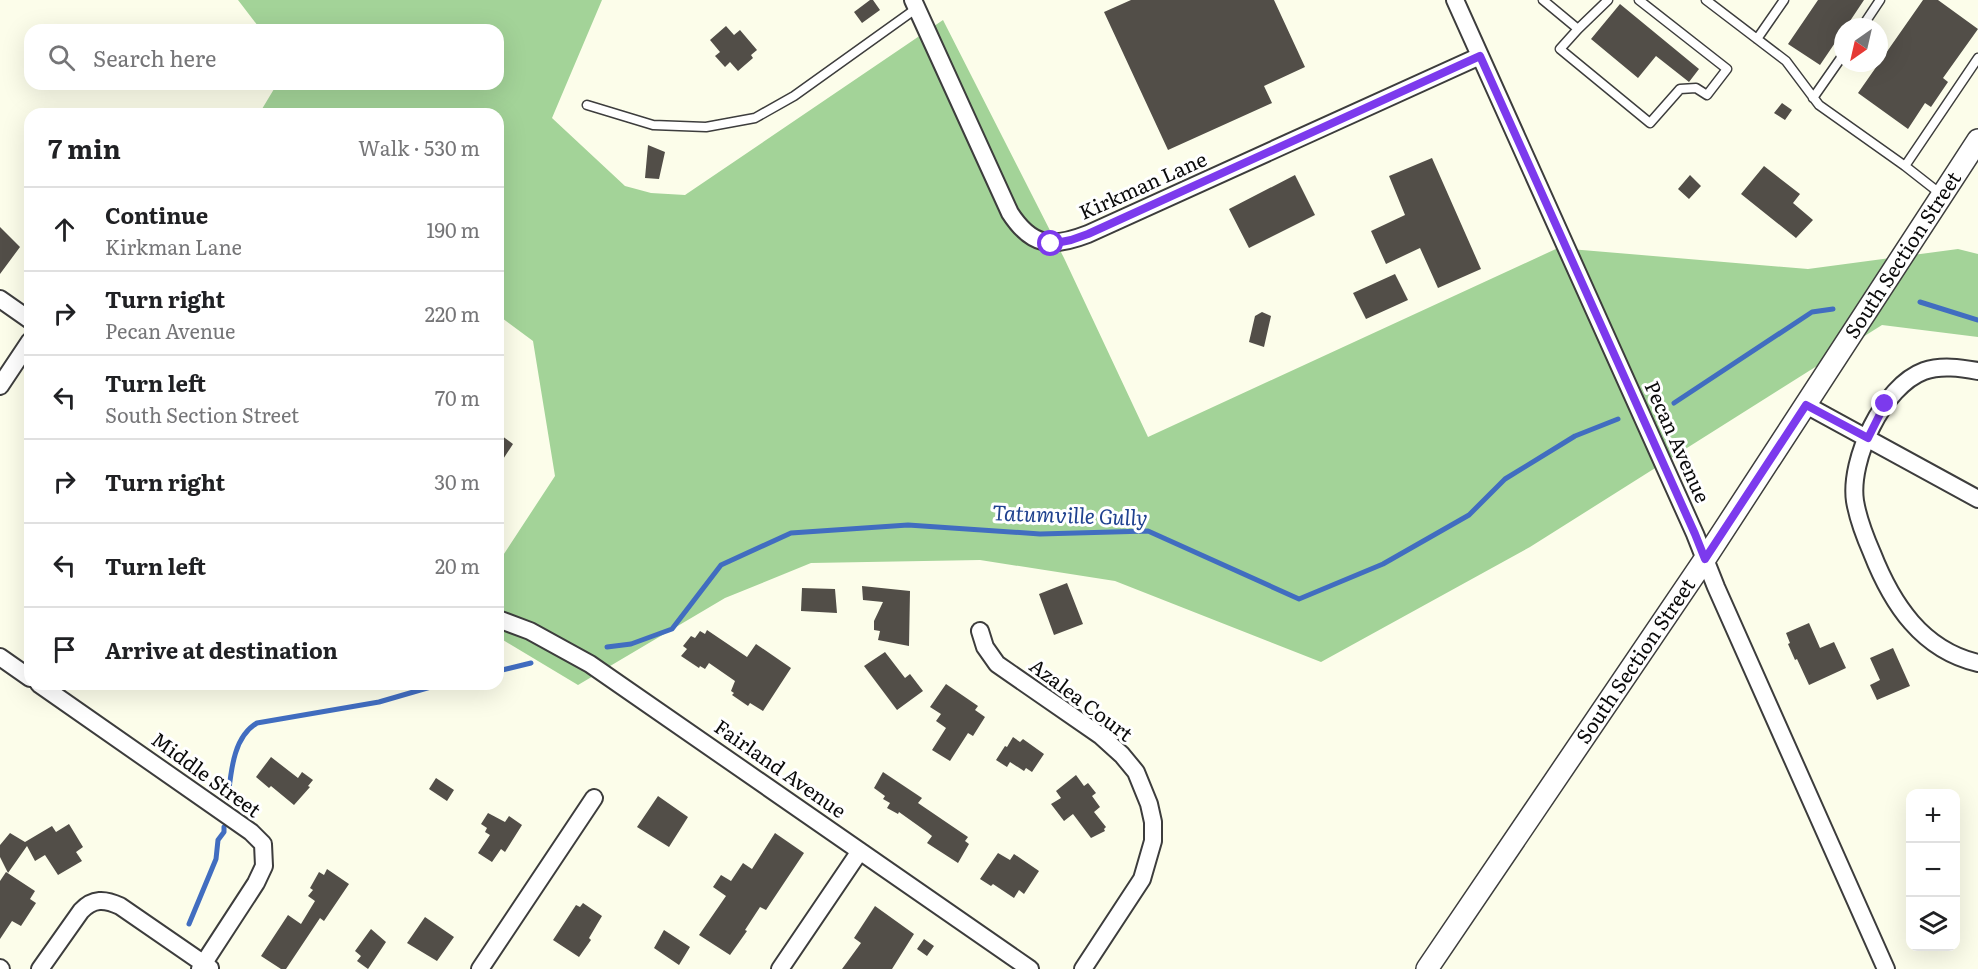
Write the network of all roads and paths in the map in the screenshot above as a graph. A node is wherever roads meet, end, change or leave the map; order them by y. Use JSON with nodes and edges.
{"nodes":[{"id":1,"x":1455,"y":0,"type":"edge"},
{"id":2,"x":1543,"y":0,"type":"edge"},
{"id":3,"x":1608,"y":0,"type":"edge"},
{"id":4,"x":1639,"y":0,"type":"edge"},
{"id":5,"x":1706,"y":0,"type":"edge"},
{"id":6,"x":1784,"y":0,"type":"edge"},
{"id":7,"x":1880,"y":0,"type":"edge"},
{"id":8,"x":915,"y":4,"type":"edge"},
{"id":9,"x":1868,"y":18,"type":"edge"},
{"id":10,"x":1578,"y":29,"type":"junction"},
{"id":11,"x":1757,"y":39,"type":"junction"},
{"id":12,"x":1480,"y":56,"type":"junction"},
{"id":13,"x":1978,"y":58,"type":"edge"},
{"id":14,"x":1834,"y":67,"type":"edge"},
{"id":15,"x":1813,"y":98,"type":"junction"},
{"id":16,"x":587,"y":105,"type":"dead end"},
{"id":17,"x":1978,"y":140,"type":"edge"},
{"id":18,"x":1905,"y":166,"type":"junction"},
{"id":19,"x":1943,"y":195,"type":"junction"},
{"id":20,"x":0,"y":299,"type":"edge"},
{"id":21,"x":24,"y":316,"type":"edge"},
{"id":22,"x":24,"y":350,"type":"edge"},
{"id":23,"x":1978,"y":371,"type":"edge"},
{"id":24,"x":0,"y":386,"type":"edge"},
{"id":25,"x":1806,"y":405,"type":"junction"},
{"id":26,"x":1868,"y":438,"type":"junction"},
{"id":27,"x":1978,"y":499,"type":"edge"},
{"id":28,"x":1705,"y":559,"type":"junction"},
{"id":29,"x":504,"y":621,"type":"edge"},
{"id":30,"x":980,"y":631,"type":"dead end"},
{"id":31,"x":0,"y":657,"type":"edge"},
{"id":32,"x":1978,"y":663,"type":"edge"},
{"id":33,"x":24,"y":674,"type":"edge"},
{"id":34,"x":48,"y":690,"type":"edge"},
{"id":35,"x":594,"y":798,"type":"dead end"},
{"id":36,"x":860,"y":850,"type":"junction"},
{"id":37,"x":205,"y":967,"type":"edge"},
{"id":38,"x":40,"y":969,"type":"edge"},
{"id":39,"x":480,"y":969,"type":"edge"},
{"id":40,"x":780,"y":969,"type":"edge"},
{"id":41,"x":1030,"y":969,"type":"edge"},
{"id":42,"x":1083,"y":969,"type":"edge"},
{"id":43,"x":1427,"y":969,"type":"edge"},
{"id":44,"x":1886,"y":969,"type":"edge"}],
"edges":[{"from":1,"to":12,"type":"street","name":"Pecan Avenue"},
{"from":2,"to":10,"type":"lane"},
{"from":3,"to":10,"type":"lane"},
{"from":4,"to":10,"type":"lane"},
{"from":5,"to":11,"type":"lane"},
{"from":6,"to":11,"type":"lane"},
{"from":7,"to":9,"type":"lane"},
{"from":8,"to":12,"type":"street","name":"Kirkman Lane"},
{"from":8,"to":16,"type":"lane"},
{"from":11,"to":15,"type":"lane"},
{"from":12,"to":28,"type":"street","name":"Pecan Avenue"},
{"from":13,"to":18,"type":"lane"},
{"from":14,"to":15,"type":"lane"},
{"from":15,"to":18,"type":"lane"},
{"from":17,"to":19,"type":"street","name":"South Section Street"},
{"from":18,"to":19,"type":"lane"},
{"from":19,"to":25,"type":"street","name":"South Section Street"},
{"from":20,"to":21,"type":"street"},
{"from":22,"to":24,"type":"street"},
{"from":23,"to":26,"type":"street"},
{"from":25,"to":26,"type":"street"},
{"from":25,"to":28,"type":"street","name":"South Section Street"},
{"from":26,"to":27,"type":"street"},
{"from":26,"to":32,"type":"street"},
{"from":28,"to":43,"type":"street","name":"South Section Street"},
{"from":28,"to":44,"type":"street","name":"Pecan Avenue"},
{"from":29,"to":36,"type":"street","name":"Fairland Avenue"},
{"from":30,"to":42,"type":"street","name":"Azalea Court"},
{"from":31,"to":33,"type":"street"},
{"from":34,"to":37,"type":"street","name":"Middle Street"},
{"from":35,"to":39,"type":"street"},
{"from":36,"to":40,"type":"street"},
{"from":36,"to":41,"type":"street","name":"Fairland Avenue"},
{"from":37,"to":38,"type":"street"}]}
